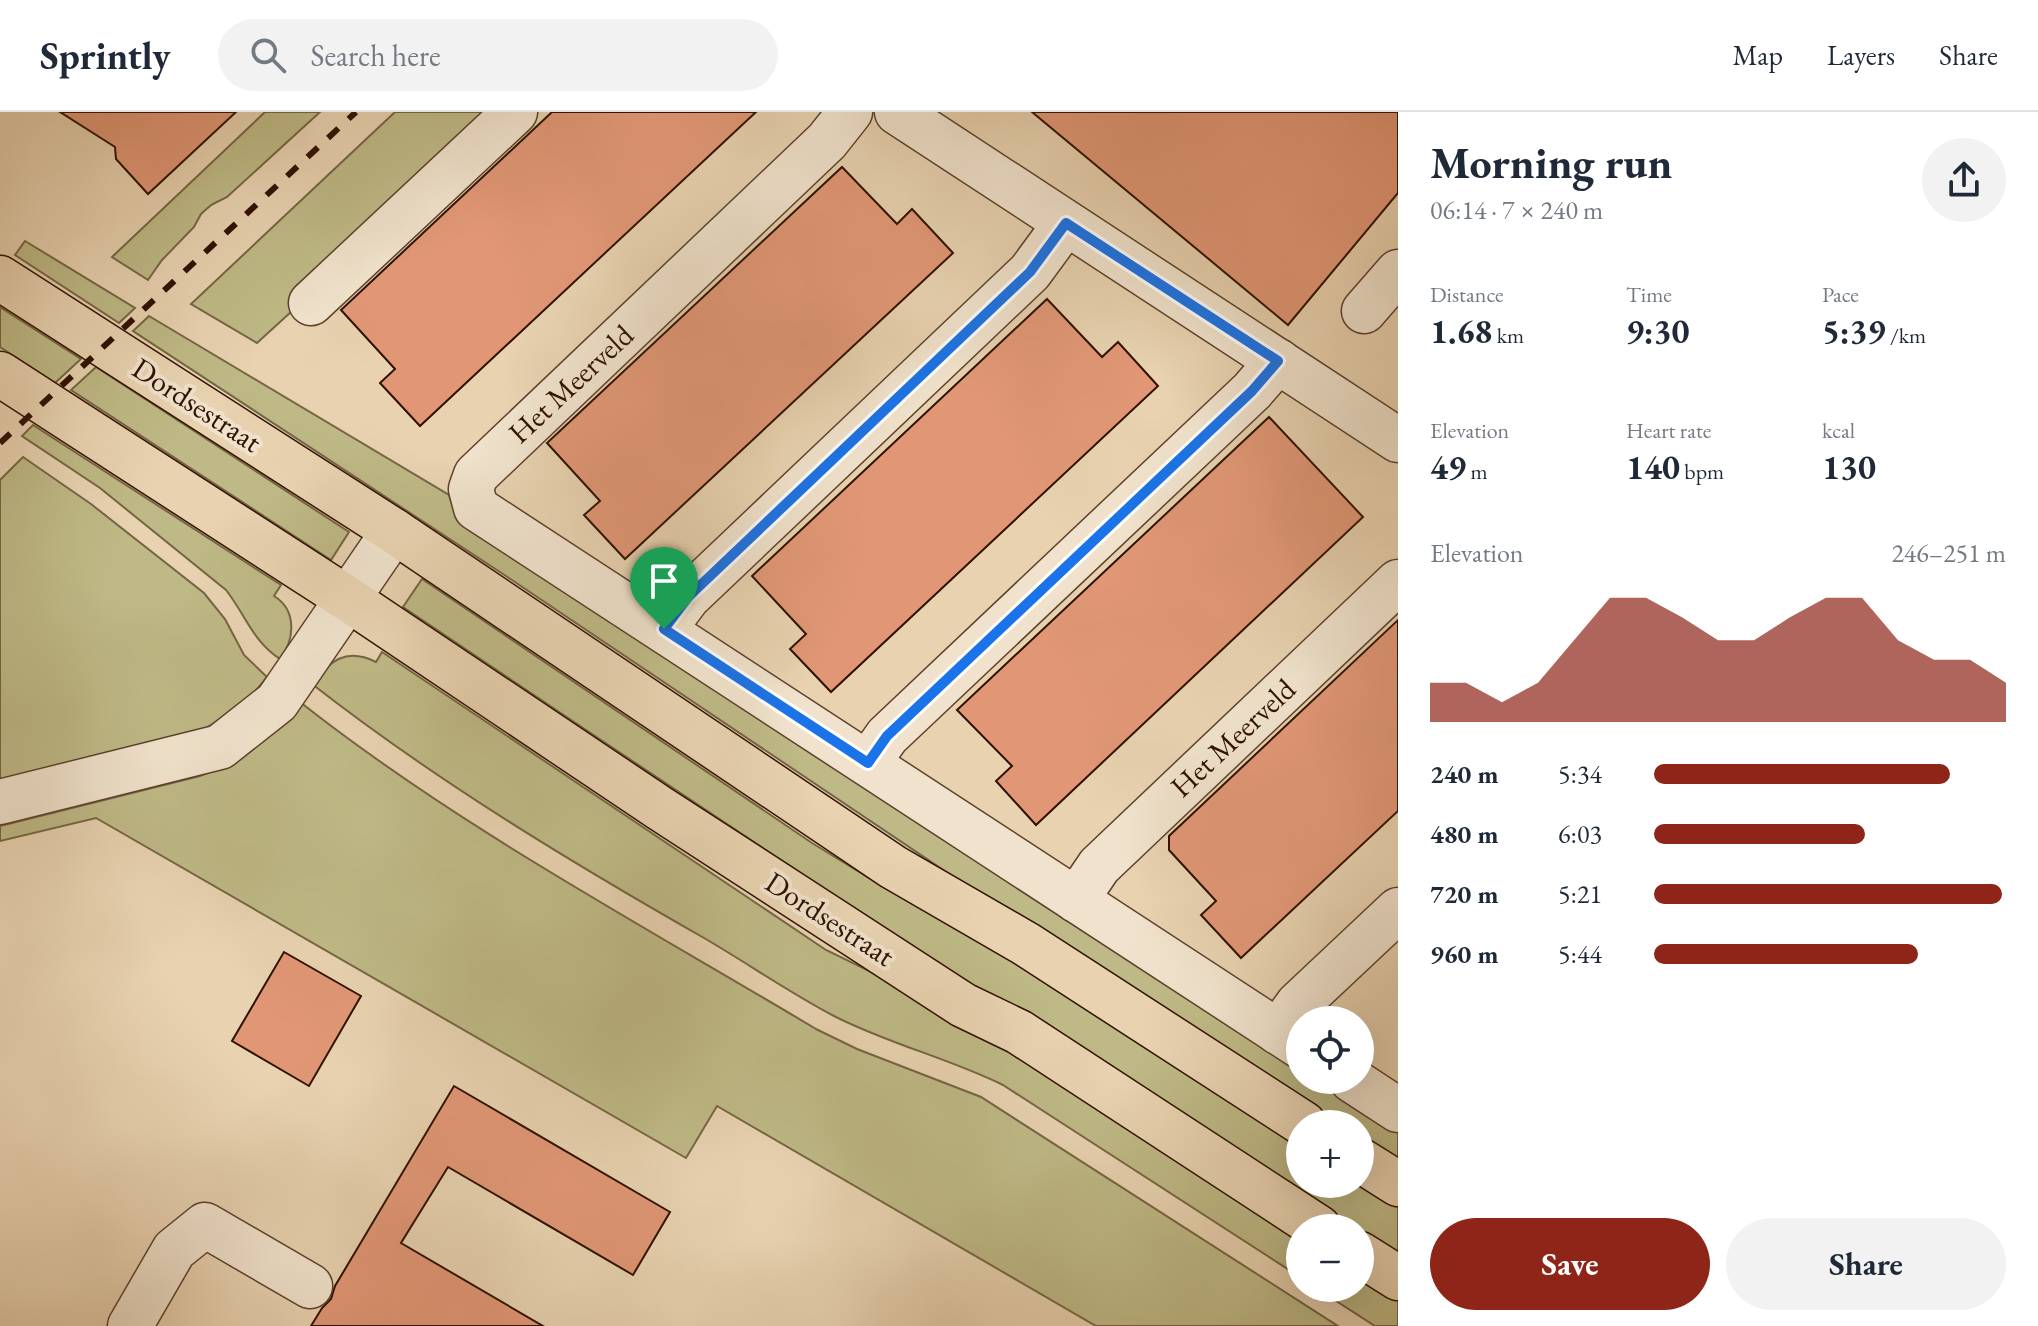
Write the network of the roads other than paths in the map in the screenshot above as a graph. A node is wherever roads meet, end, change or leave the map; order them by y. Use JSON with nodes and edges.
{"nodes":[{"id":1,"x":515,"y":112,"type":"edge"},
{"id":2,"x":850,"y":112,"type":"edge"},
{"id":3,"x":897,"y":112,"type":"edge"},
{"id":4,"x":1066,"y":223,"type":"junction"},
{"id":5,"x":1398,"y":272,"type":"edge"},
{"id":6,"x":0,"y":278,"type":"edge"},
{"id":7,"x":311,"y":303,"type":"dead end"},
{"id":8,"x":1364,"y":311,"type":"dead end"},
{"id":9,"x":1278,"y":361,"type":"junction"},
{"id":10,"x":0,"y":374,"type":"edge"},
{"id":11,"x":1398,"y":440,"type":"edge"},
{"id":12,"x":394,"y":531,"type":"junction"},
{"id":13,"x":1398,"y":582,"type":"edge"},
{"id":14,"x":348,"y":599,"type":"junction"},
{"id":15,"x":664,"y":629,"type":"junction"},
{"id":16,"x":868,"y":763,"type":"junction"},
{"id":17,"x":0,"y":802,"type":"edge"},
{"id":18,"x":1076,"y":900,"type":"junction"},
{"id":19,"x":1398,"y":910,"type":"edge"},
{"id":20,"x":1297,"y":1006,"type":"edge"},
{"id":21,"x":1286,"y":1037,"type":"edge"},
{"id":22,"x":1373,"y":1094,"type":"edge"},
{"id":23,"x":1398,"y":1110,"type":"edge"},
{"id":24,"x":1286,"y":1112,"type":"edge"},
{"id":25,"x":1374,"y":1169,"type":"edge"},
{"id":26,"x":1398,"y":1184,"type":"edge"},
{"id":27,"x":1298,"y":1214,"type":"edge"},
{"id":28,"x":1374,"y":1263,"type":"edge"},
{"id":29,"x":1398,"y":1278,"type":"edge"},
{"id":30,"x":310,"y":1286,"type":"dead end"},
{"id":31,"x":130,"y":1326,"type":"edge"}],
"edges":[{"from":1,"to":7,"type":"street"},
{"from":2,"to":15,"type":"street","name":"Het Meerveld"},
{"from":3,"to":4,"type":"street"},
{"from":4,"to":9,"type":"street"},
{"from":4,"to":15,"type":"street"},
{"from":5,"to":8,"type":"street"},
{"from":6,"to":12,"type":"main road","name":"Dordsestraat"},
{"from":9,"to":11,"type":"street"},
{"from":9,"to":16,"type":"street"},
{"from":10,"to":14,"type":"main road","name":"Dordsestraat"},
{"from":12,"to":14,"type":"street"},
{"from":12,"to":24,"type":"main road","name":"Dordsestraat"},
{"from":13,"to":18,"type":"street","name":"Het Meerveld"},
{"from":14,"to":17,"type":"street"},
{"from":14,"to":27,"type":"main road","name":"Dordsestraat"},
{"from":15,"to":16,"type":"street","name":"Het Meerveld"},
{"from":16,"to":18,"type":"street","name":"Het Meerveld"},
{"from":18,"to":21,"type":"street","name":"Het Meerveld"},
{"from":19,"to":20,"type":"street","name":"Het Meerveld"},
{"from":22,"to":23,"type":"street"},
{"from":25,"to":26,"type":"main road"},
{"from":28,"to":29,"type":"main road"},
{"from":30,"to":31,"type":"street"}]}
